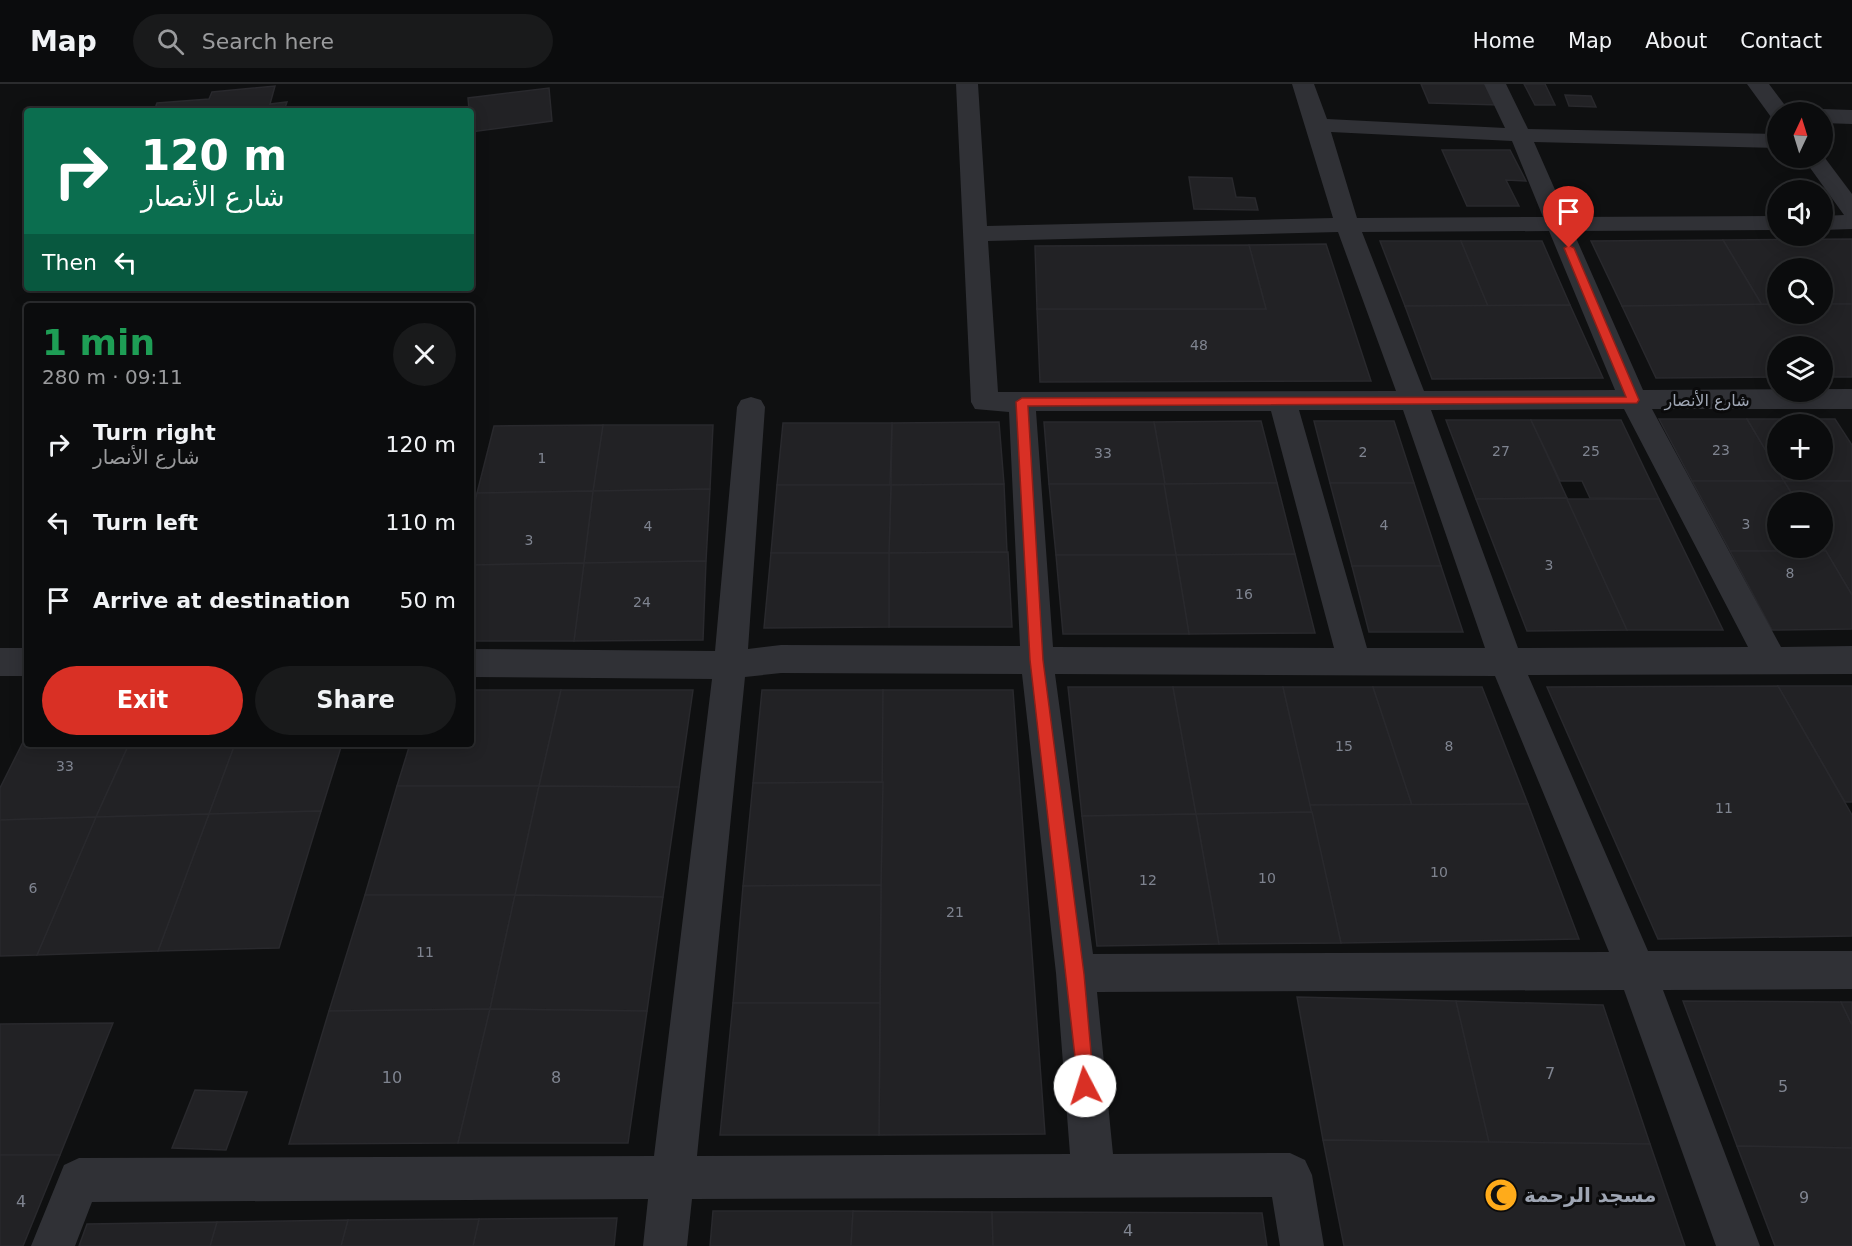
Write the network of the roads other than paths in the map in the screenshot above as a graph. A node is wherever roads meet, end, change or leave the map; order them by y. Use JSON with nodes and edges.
{"nodes":[{"id":1,"x":967,"y":84,"type":"edge"},
{"id":2,"x":1303,"y":84,"type":"edge"},
{"id":3,"x":1495,"y":84,"type":"edge"},
{"id":4,"x":1758,"y":84,"type":"edge"},
{"id":5,"x":1772,"y":102,"type":"edge"},
{"id":6,"x":1833,"y":116,"type":"edge"},
{"id":7,"x":1852,"y":117,"type":"edge"},
{"id":8,"x":1318,"y":125,"type":"junction"},
{"id":9,"x":1520,"y":135,"type":"junction"},
{"id":10,"x":1767,"y":141,"type":"edge"},
{"id":11,"x":1821,"y":168,"type":"edge"},
{"id":12,"x":1852,"y":210,"type":"edge"},
{"id":13,"x":1852,"y":222,"type":"edge"},
{"id":14,"x":1767,"y":223,"type":"edge"},
{"id":15,"x":1833,"y":223,"type":"edge"},
{"id":16,"x":1347,"y":225,"type":"junction"},
{"id":17,"x":1560,"y":226,"type":"junction"},
{"id":18,"x":975,"y":234,"type":"junction"},
{"id":19,"x":1633,"y":400,"type":"junction"},
{"id":20,"x":1282,"y":401,"type":"junction"},
{"id":21,"x":1414,"y":401,"type":"junction"},
{"id":22,"x":1022,"y":402,"type":"junction"},
{"id":23,"x":1848,"y":404,"type":"edge"},
{"id":24,"x":751,"y":406,"type":"dead end"},
{"id":25,"x":1037,"y":660,"type":"junction"},
{"id":26,"x":1771,"y":660,"type":"junction"},
{"id":27,"x":1852,"y":660,"type":"edge"},
{"id":28,"x":1354,"y":661,"type":"junction"},
{"id":29,"x":0,"y":662,"type":"edge"},
{"id":30,"x":24,"y":662,"type":"edge"},
{"id":31,"x":474,"y":663,"type":"edge"},
{"id":32,"x":1506,"y":663,"type":"junction"},
{"id":33,"x":730,"y":664,"type":"junction"},
{"id":34,"x":1852,"y":970,"type":"edge"},
{"id":35,"x":1637,"y":972,"type":"junction"},
{"id":36,"x":1076,"y":974,"type":"junction"},
{"id":37,"x":1093,"y":1175,"type":"junction"},
{"id":38,"x":672,"y":1176,"type":"junction"},
{"id":39,"x":53,"y":1246,"type":"edge"},
{"id":40,"x":665,"y":1246,"type":"edge"},
{"id":41,"x":1302,"y":1246,"type":"edge"},
{"id":42,"x":1738,"y":1246,"type":"edge"}],
"edges":[{"from":1,"to":18,"type":"street"},
{"from":2,"to":8,"type":"street"},
{"from":3,"to":9,"type":"street"},
{"from":4,"to":5,"type":"street"},
{"from":6,"to":7,"type":"street"},
{"from":8,"to":9,"type":"street"},
{"from":8,"to":16,"type":"street"},
{"from":9,"to":10,"type":"street"},
{"from":9,"to":17,"type":"street"},
{"from":11,"to":12,"type":"street"},
{"from":13,"to":15,"type":"street"},
{"from":14,"to":17,"type":"street"},
{"from":16,"to":17,"type":"street"},
{"from":16,"to":18,"type":"street"},
{"from":16,"to":21,"type":"street"},
{"from":17,"to":19,"type":"street"},
{"from":18,"to":22,"type":"street","name":"شارع الأنصار"},
{"from":19,"to":21,"type":"street","name":"شارع الأنصار"},
{"from":19,"to":23,"type":"street","name":"شارع الأنصار"},
{"from":19,"to":26,"type":"street"},
{"from":20,"to":21,"type":"street","name":"شارع الأنصار"},
{"from":20,"to":22,"type":"street","name":"شارع الأنصار"},
{"from":20,"to":28,"type":"street"},
{"from":21,"to":32,"type":"street"},
{"from":22,"to":25,"type":"street"},
{"from":24,"to":33,"type":"street"},
{"from":25,"to":28,"type":"street"},
{"from":25,"to":33,"type":"street"},
{"from":25,"to":36,"type":"street"},
{"from":26,"to":27,"type":"street"},
{"from":26,"to":32,"type":"street"},
{"from":28,"to":32,"type":"street"},
{"from":29,"to":30,"type":"street"},
{"from":31,"to":33,"type":"street"},
{"from":32,"to":35,"type":"street"},
{"from":33,"to":38,"type":"street"},
{"from":34,"to":35,"type":"street"},
{"from":35,"to":36,"type":"street"},
{"from":35,"to":42,"type":"street"},
{"from":36,"to":37,"type":"street"},
{"from":37,"to":38,"type":"street"},
{"from":37,"to":41,"type":"street"},
{"from":38,"to":39,"type":"street"},
{"from":38,"to":40,"type":"street"}]}
